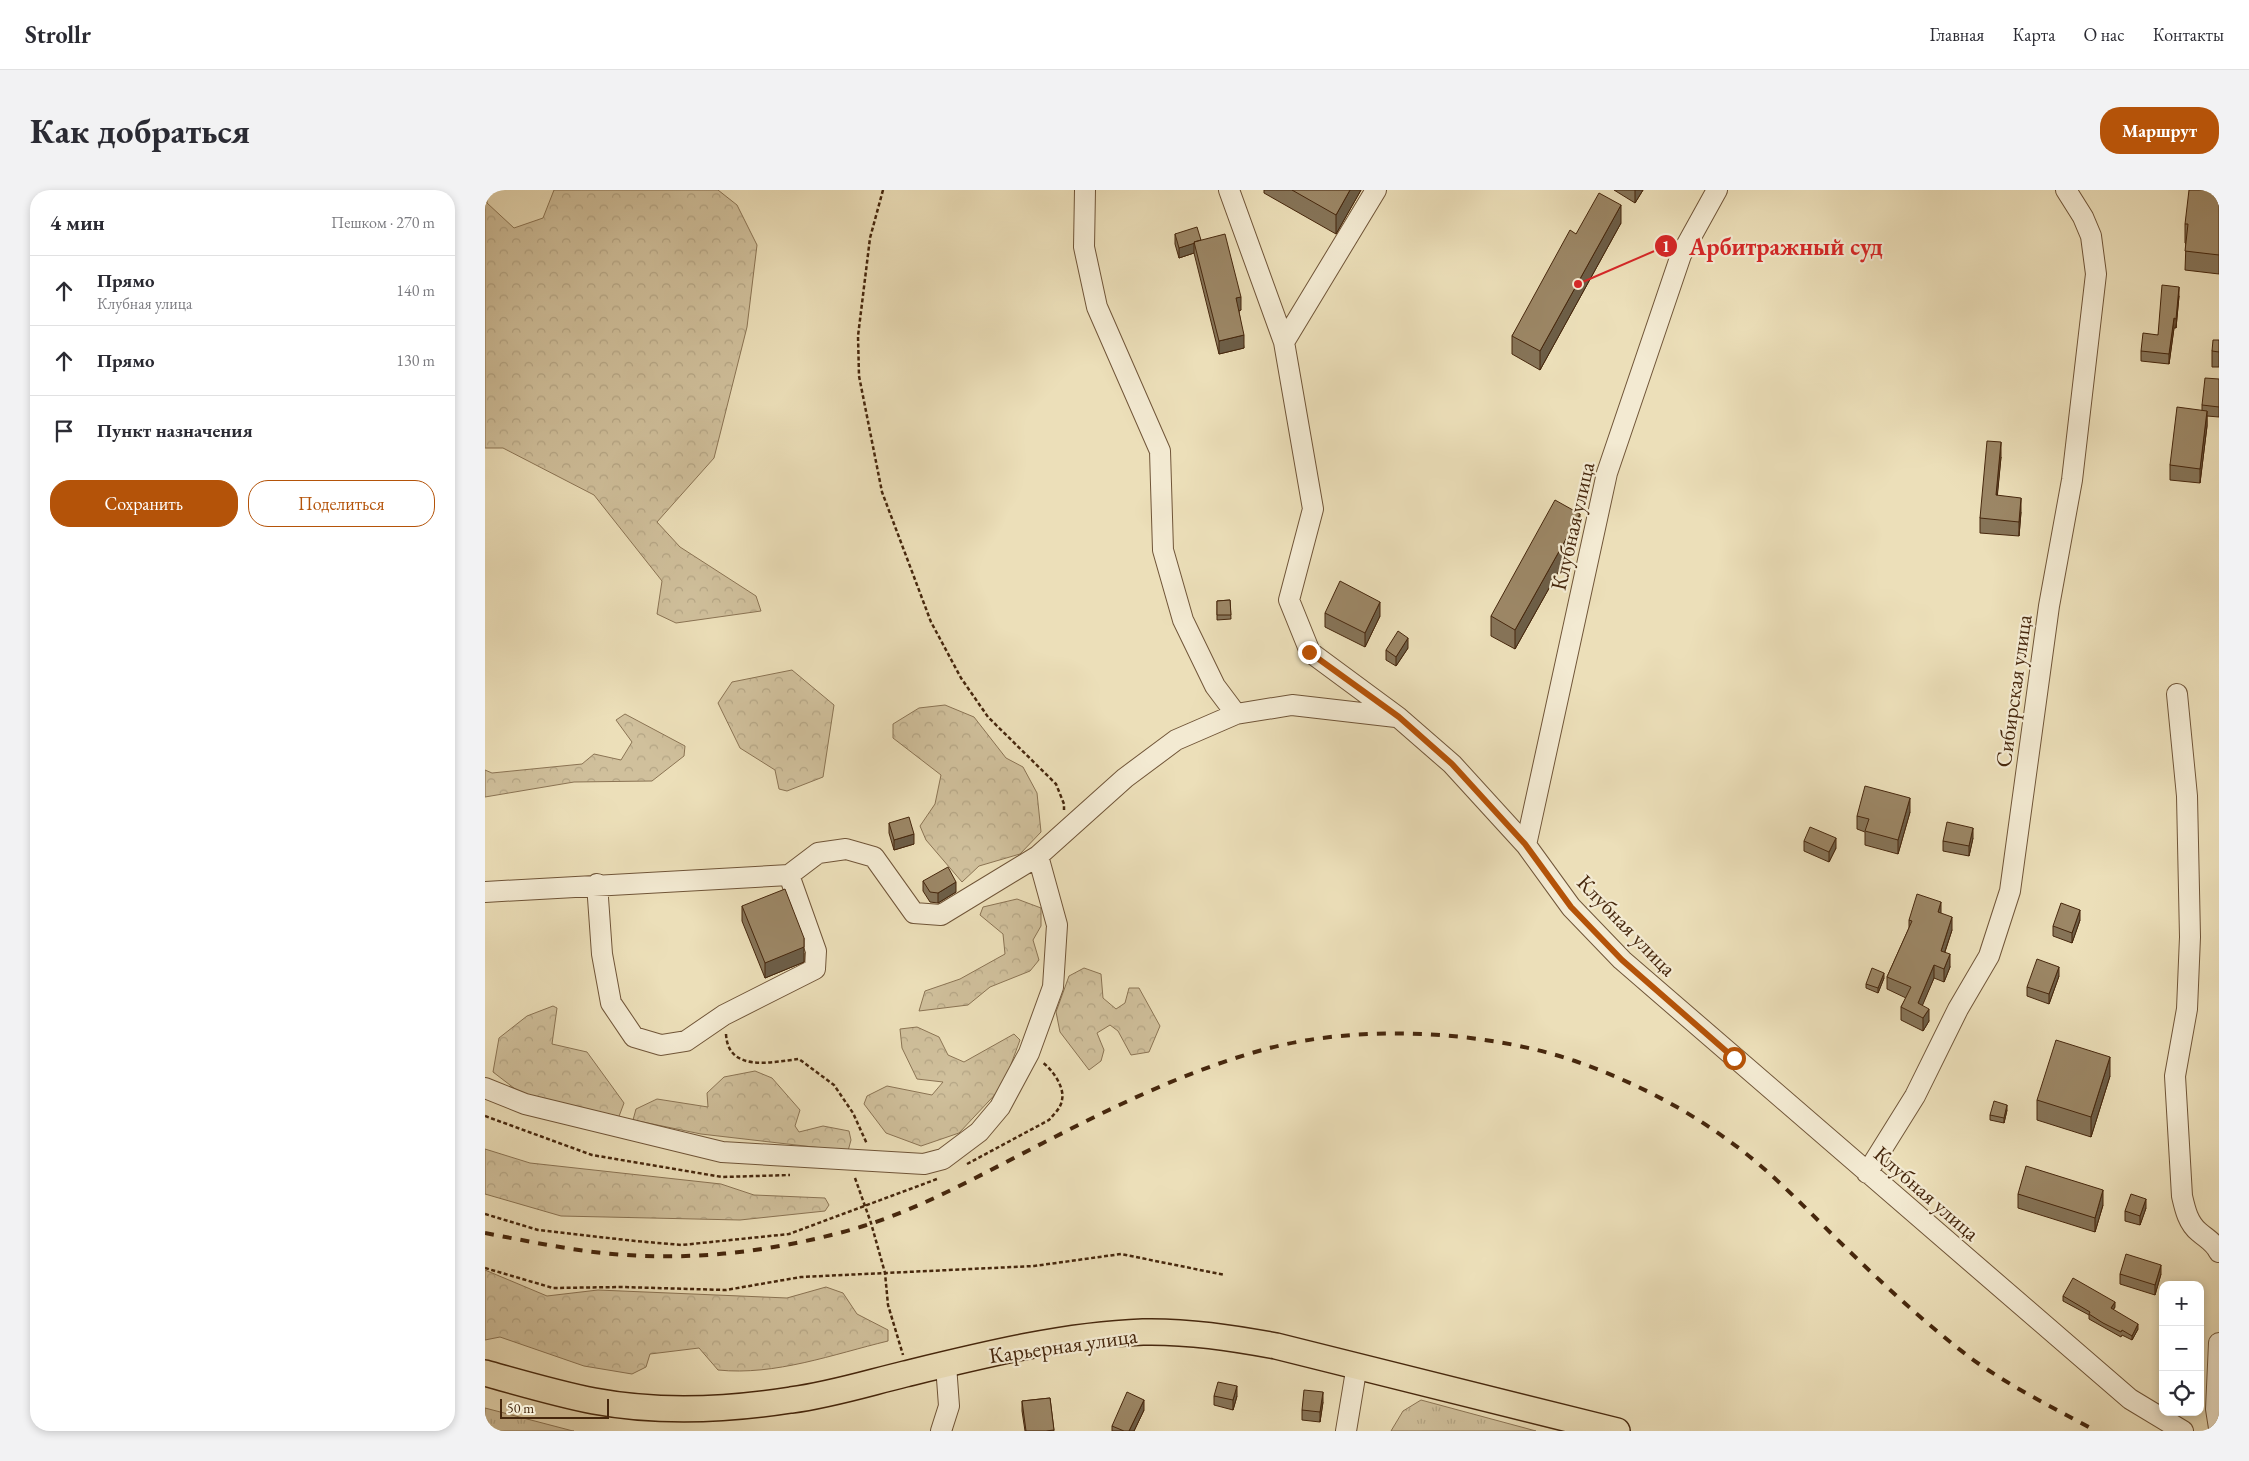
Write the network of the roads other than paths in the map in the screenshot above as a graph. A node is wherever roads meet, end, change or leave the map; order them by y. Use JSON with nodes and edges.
{"nodes":[{"id":1,"x":1085,"y":190,"type":"edge"},
{"id":2,"x":1229,"y":190,"type":"edge"},
{"id":3,"x":1376,"y":190,"type":"edge"},
{"id":4,"x":1717,"y":190,"type":"edge"},
{"id":5,"x":2066,"y":190,"type":"edge"},
{"id":6,"x":1284,"y":342,"type":"junction"},
{"id":7,"x":2177,"y":694,"type":"dead end"},
{"id":8,"x":1236,"y":714,"type":"junction"},
{"id":9,"x":1399,"y":717,"type":"junction"},
{"id":10,"x":1525,"y":844,"type":"junction"},
{"id":11,"x":1037,"y":856,"type":"junction"},
{"id":12,"x":789,"y":875,"type":"junction"},
{"id":13,"x":597,"y":884,"type":"junction"},
{"id":14,"x":485,"y":892,"type":"edge"},
{"id":15,"x":485,"y":1088,"type":"edge"},
{"id":16,"x":1867,"y":1173,"type":"junction"},
{"id":17,"x":2219,"y":1252,"type":"edge"},
{"id":18,"x":2219,"y":1343,"type":"edge"},
{"id":19,"x":946,"y":1364,"type":"junction"},
{"id":20,"x":1357,"y":1365,"type":"junction"},
{"id":21,"x":485,"y":1374,"type":"edge"},
{"id":22,"x":2219,"y":1428,"type":"edge"},
{"id":23,"x":941,"y":1431,"type":"edge"},
{"id":24,"x":1346,"y":1431,"type":"edge"},
{"id":25,"x":1617,"y":1431,"type":"edge"},
{"id":26,"x":2183,"y":1431,"type":"edge"}],
"edges":[{"from":1,"to":8,"type":"street"},
{"from":2,"to":6,"type":"street"},
{"from":3,"to":6,"type":"street"},
{"from":4,"to":10,"type":"street","name":"Клубная улица"},
{"from":5,"to":16,"type":"street","name":"Сибирская улица"},
{"from":6,"to":9,"type":"street"},
{"from":7,"to":17,"type":"street"},
{"from":8,"to":9,"type":"street"},
{"from":8,"to":11,"type":"street"},
{"from":9,"to":10,"type":"street"},
{"from":10,"to":16,"type":"street","name":"Клубная улица"},
{"from":11,"to":12,"type":"street"},
{"from":11,"to":15,"type":"street"},
{"from":12,"to":13,"type":"street"},
{"from":12,"to":13,"type":"street"},
{"from":13,"to":14,"type":"street"},
{"from":16,"to":26,"type":"street","name":"Клубная улица"},
{"from":18,"to":22,"type":"street"},
{"from":19,"to":20,"type":"main road","name":"Карьерная улица"},
{"from":19,"to":21,"type":"main road","name":"Карьерная улица"},
{"from":19,"to":23,"type":"street"},
{"from":20,"to":24,"type":"street"},
{"from":20,"to":25,"type":"main road","name":"Карьерная улица"}]}
